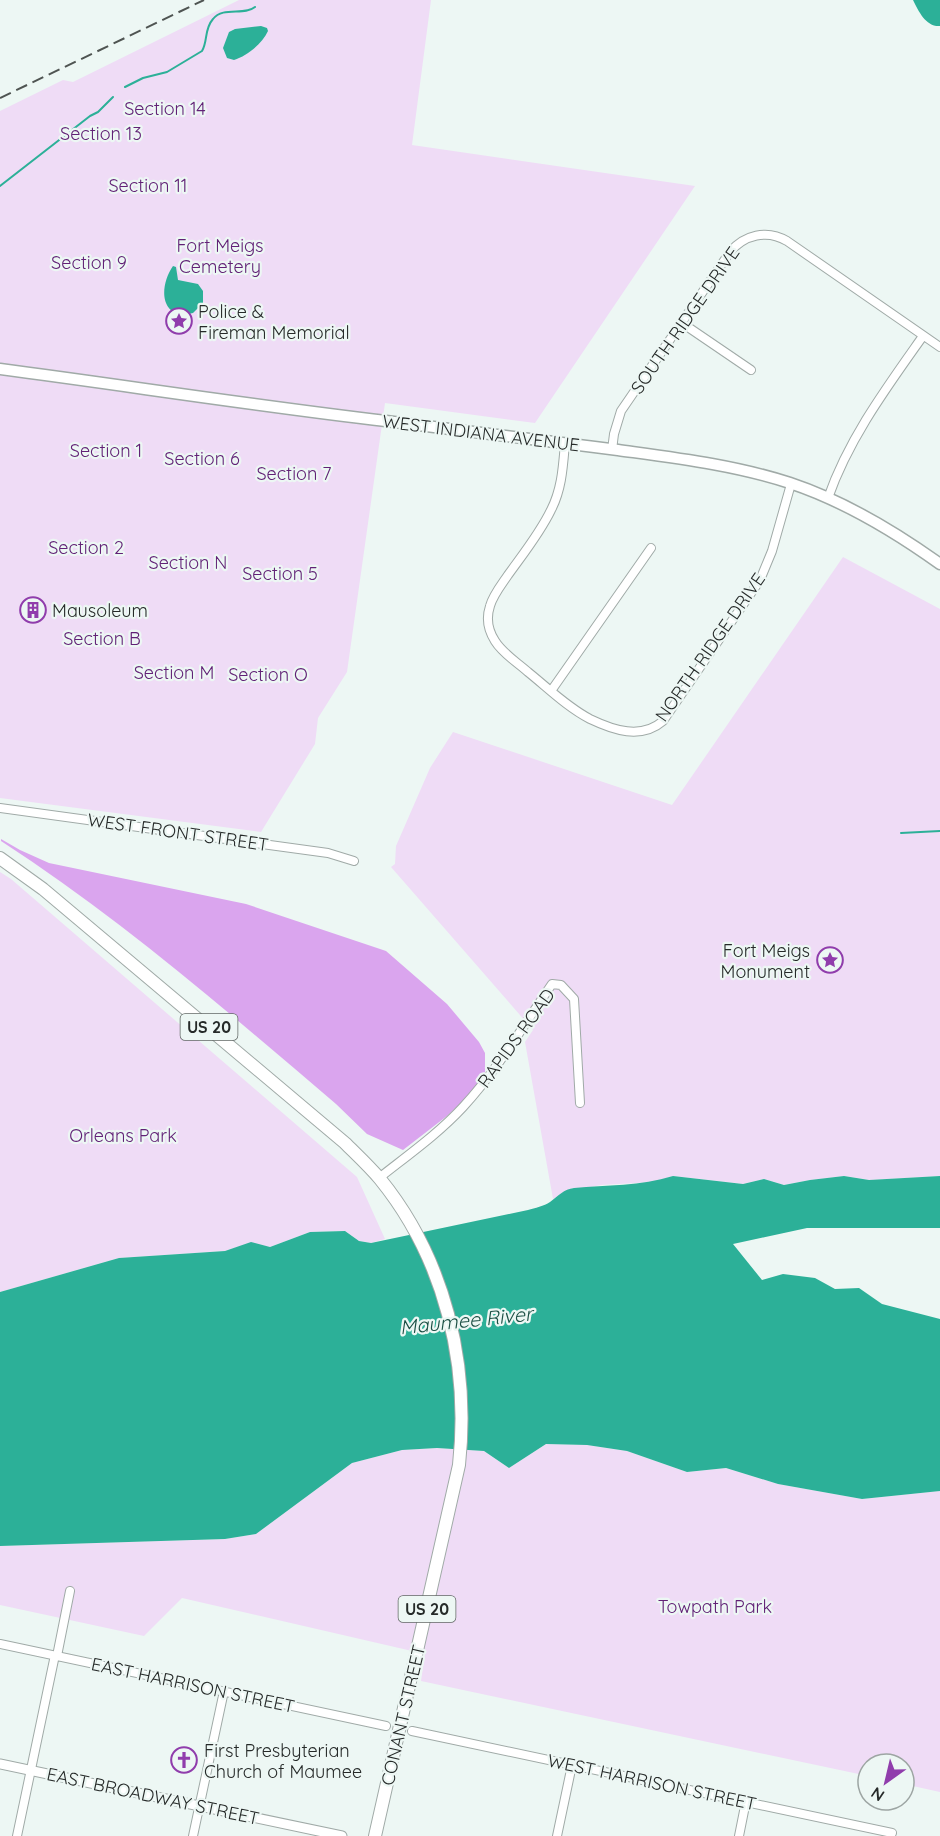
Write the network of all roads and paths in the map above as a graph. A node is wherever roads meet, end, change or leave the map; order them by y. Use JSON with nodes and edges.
{"nodes":[{"id":1,"x":682,"y":323,"type":"junction"},
{"id":2,"x":923,"y":336,"type":"junction"},
{"id":3,"x":940,"y":347,"type":"edge"},
{"id":4,"x":0,"y":369,"type":"edge"},
{"id":5,"x":751,"y":370,"type":"dead end"},
{"id":6,"x":565,"y":443,"type":"junction"},
{"id":7,"x":612,"y":450,"type":"junction"},
{"id":8,"x":791,"y":484,"type":"junction"},
{"id":9,"x":828,"y":498,"type":"junction"},
{"id":10,"x":651,"y":548,"type":"dead end"},
{"id":11,"x":940,"y":564,"type":"edge"},
{"id":12,"x":551,"y":691,"type":"junction"},
{"id":13,"x":0,"y":808,"type":"edge"},
{"id":14,"x":0,"y":858,"type":"edge"},
{"id":15,"x":354,"y":861,"type":"dead end"},
{"id":16,"x":580,"y":1103,"type":"dead end"},
{"id":17,"x":379,"y":1178,"type":"junction"},
{"id":18,"x":70,"y":1591,"type":"dead end"},
{"id":19,"x":0,"y":1644,"type":"edge"},
{"id":20,"x":56,"y":1656,"type":"junction"},
{"id":21,"x":224,"y":1691,"type":"junction"},
{"id":22,"x":386,"y":1726,"type":"dead end"},
{"id":23,"x":412,"y":1731,"type":"dead end"},
{"id":24,"x":0,"y":1764,"type":"edge"},
{"id":25,"x":572,"y":1765,"type":"junction"},
{"id":26,"x":30,"y":1770,"type":"junction"},
{"id":27,"x":746,"y":1801,"type":"junction"},
{"id":28,"x":200,"y":1806,"type":"junction"},
{"id":29,"x":892,"y":1833,"type":"dead end"},
{"id":30,"x":17,"y":1836,"type":"edge"},
{"id":31,"x":193,"y":1836,"type":"edge"},
{"id":32,"x":342,"y":1836,"type":"edge"},
{"id":33,"x":375,"y":1836,"type":"edge"},
{"id":34,"x":557,"y":1836,"type":"edge"},
{"id":35,"x":739,"y":1836,"type":"edge"}],
"edges":[{"from":1,"to":2,"type":"street","name":"SOUTH RIDGE DRIVE"},
{"from":1,"to":5,"type":"street"},
{"from":1,"to":7,"type":"street","name":"SOUTH RIDGE DRIVE"},
{"from":2,"to":3,"type":"street","name":"SOUTH RIDGE DRIVE"},
{"from":2,"to":9,"type":"street"},
{"from":4,"to":6,"type":"main road","name":"WEST INDIANA AVENUE"},
{"from":6,"to":7,"type":"main road","name":"WEST INDIANA AVENUE"},
{"from":6,"to":12,"type":"street","name":"NORTH RIDGE DRIVE"},
{"from":7,"to":8,"type":"main road","name":"WEST INDIANA AVENUE"},
{"from":8,"to":9,"type":"main road","name":"WEST INDIANA AVENUE"},
{"from":8,"to":12,"type":"street","name":"NORTH RIDGE DRIVE"},
{"from":9,"to":11,"type":"main road","name":"WEST INDIANA AVENUE"},
{"from":10,"to":12,"type":"street"},
{"from":13,"to":15,"type":"street","name":"WEST FRONT STREET"},
{"from":14,"to":17,"type":"main road","number":"US 20"},
{"from":16,"to":17,"type":"street","name":"RAPIDS ROAD"},
{"from":17,"to":33,"type":"main road","name":"CONANT STREET","number":"US 20"},
{"from":18,"to":20,"type":"street"},
{"from":19,"to":20,"type":"street","name":"EAST HARRISON STREET"},
{"from":20,"to":21,"type":"street","name":"EAST HARRISON STREET"},
{"from":20,"to":26,"type":"street"},
{"from":21,"to":22,"type":"street","name":"EAST HARRISON STREET"},
{"from":21,"to":28,"type":"street"},
{"from":23,"to":25,"type":"street","name":"WEST HARRISON STREET"},
{"from":24,"to":26,"type":"street","name":"EAST BROADWAY STREET"},
{"from":25,"to":27,"type":"street","name":"WEST HARRISON STREET"},
{"from":25,"to":34,"type":"street"},
{"from":26,"to":28,"type":"street","name":"EAST BROADWAY STREET"},
{"from":26,"to":30,"type":"street"},
{"from":27,"to":29,"type":"street","name":"WEST HARRISON STREET"},
{"from":27,"to":35,"type":"street"},
{"from":28,"to":31,"type":"street"},
{"from":28,"to":32,"type":"street","name":"EAST BROADWAY STREET"}]}
